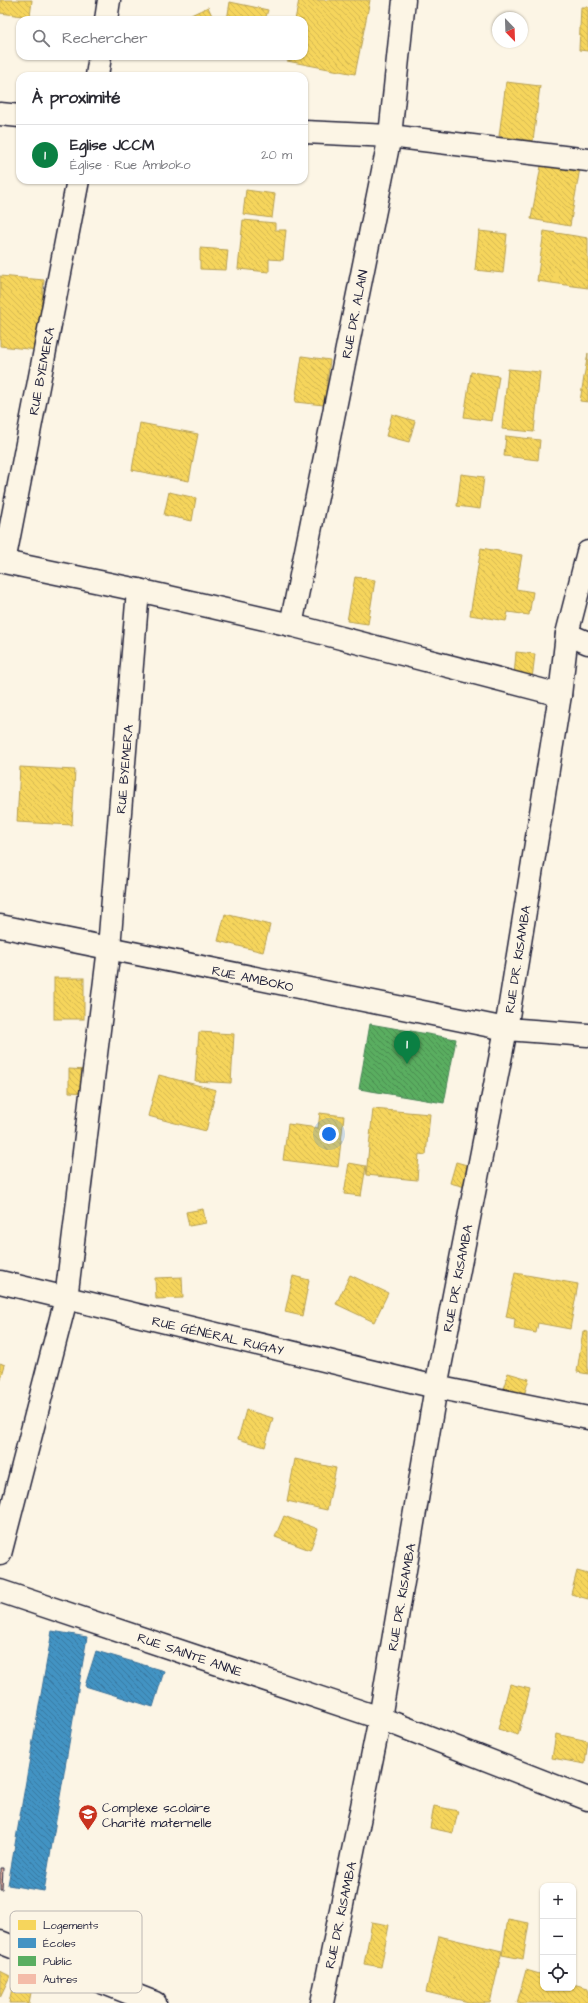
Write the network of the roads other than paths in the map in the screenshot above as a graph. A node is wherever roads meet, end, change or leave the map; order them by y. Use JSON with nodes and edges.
{"nodes":[{"id":1,"x":109,"y":0,"type":"edge"},
{"id":2,"x":404,"y":0,"type":"edge"},
{"id":3,"x":107,"y":16,"type":"edge"},
{"id":4,"x":99,"y":60,"type":"edge"},
{"id":5,"x":98,"y":72,"type":"edge"},
{"id":6,"x":0,"y":114,"type":"edge"},
{"id":7,"x":16,"y":116,"type":"edge"},
{"id":8,"x":308,"y":132,"type":"edge"},
{"id":9,"x":390,"y":136,"type":"junction"},
{"id":10,"x":588,"y":160,"type":"edge"},
{"id":11,"x":77,"y":184,"type":"edge"},
{"id":12,"x":588,"y":552,"type":"edge"},
{"id":13,"x":138,"y":590,"type":"junction"},
{"id":14,"x":291,"y":625,"type":"junction"},
{"id":15,"x":567,"y":634,"type":"junction"},
{"id":16,"x":588,"y":643,"type":"edge"},
{"id":17,"x":560,"y":695,"type":"junction"},
{"id":18,"x":0,"y":926,"type":"edge"},
{"id":19,"x":110,"y":948,"type":"junction"},
{"id":20,"x":506,"y":1029,"type":"junction"},
{"id":21,"x":588,"y":1035,"type":"edge"},
{"id":22,"x":0,"y":1282,"type":"edge"},
{"id":23,"x":66,"y":1299,"type":"junction"},
{"id":24,"x":436,"y":1387,"type":"junction"},
{"id":25,"x":588,"y":1418,"type":"edge"},
{"id":26,"x":0,"y":1554,"type":"edge"},
{"id":27,"x":0,"y":1591,"type":"edge"},
{"id":28,"x":380,"y":1718,"type":"junction"},
{"id":29,"x":588,"y":1799,"type":"edge"},
{"id":30,"x":0,"y":1942,"type":"edge"},
{"id":31,"x":10,"y":1946,"type":"edge"},
{"id":32,"x":130,"y":1993,"type":"edge"},
{"id":33,"x":155,"y":2003,"type":"edge"},
{"id":34,"x":322,"y":2003,"type":"edge"}],
"edges":[{"from":1,"to":3,"type":"street"},
{"from":2,"to":9,"type":"street","name":"RUE DR. ALAIN"},
{"from":4,"to":5,"type":"street"},
{"from":6,"to":7,"type":"street"},
{"from":8,"to":9,"type":"street"},
{"from":9,"to":10,"type":"street"},
{"from":9,"to":14,"type":"street","name":"RUE DR. ALAIN"},
{"from":11,"to":13,"type":"street","name":"RUE BYEMERA"},
{"from":12,"to":15,"type":"street","name":"RUE DR. KISAMBA"},
{"from":13,"to":14,"type":"street"},
{"from":13,"to":19,"type":"street","name":"RUE BYEMERA"},
{"from":14,"to":17,"type":"street"},
{"from":15,"to":16,"type":"street"},
{"from":15,"to":17,"type":"street","name":"RUE DR. KISAMBA"},
{"from":17,"to":20,"type":"street","name":"RUE DR. KISAMBA"},
{"from":18,"to":19,"type":"street","name":"RUE AMBOKO"},
{"from":19,"to":20,"type":"street","name":"RUE AMBOKO"},
{"from":19,"to":23,"type":"street","name":"RUE BYEMERA"},
{"from":20,"to":21,"type":"street","name":"RUE AMBOKO"},
{"from":20,"to":24,"type":"street","name":"RUE DR. KISAMBA"},
{"from":22,"to":23,"type":"street","name":"RUE GÉNÉRAL RUGAY"},
{"from":23,"to":24,"type":"street","name":"RUE GÉNÉRAL RUGAY"},
{"from":23,"to":26,"type":"street","name":"RUE BYEMERA"},
{"from":24,"to":25,"type":"street","name":"RUE GÉNÉRAL RUGAY"},
{"from":24,"to":28,"type":"street","name":"RUE DR. KISAMBA"},
{"from":27,"to":28,"type":"street","name":"RUE SAINTE ANNE"},
{"from":28,"to":29,"type":"street","name":"RUE SAINTE ANNE"},
{"from":28,"to":34,"type":"street","name":"RUE DR. KISAMBA"},
{"from":30,"to":31,"type":"street"},
{"from":32,"to":33,"type":"street"}]}
